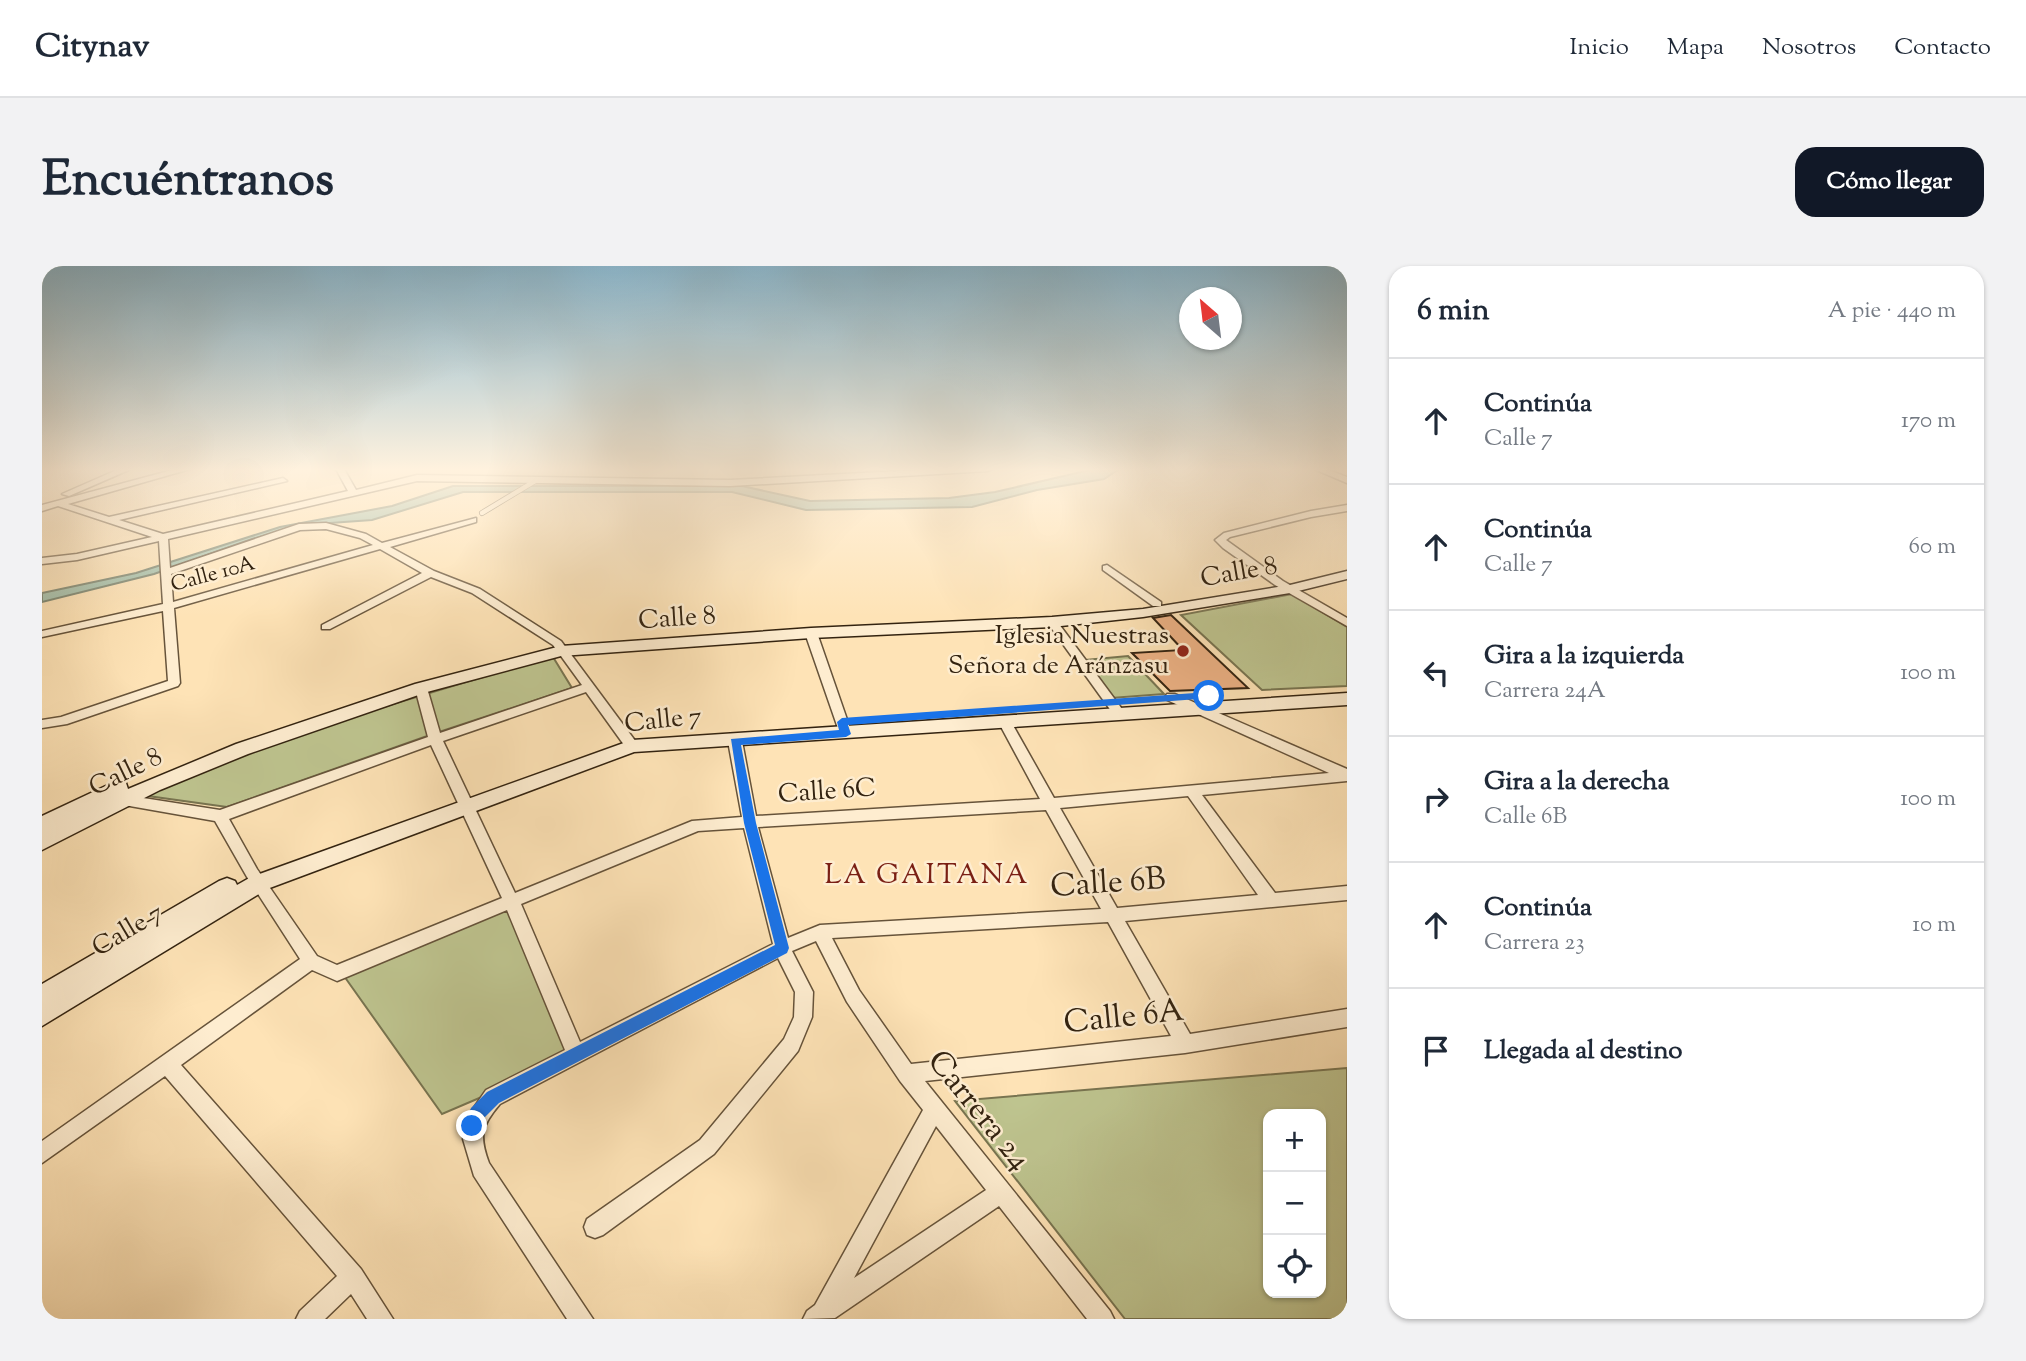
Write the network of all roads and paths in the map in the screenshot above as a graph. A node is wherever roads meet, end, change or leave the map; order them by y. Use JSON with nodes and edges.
{"nodes":[{"id":1,"x":107,"y":518,"type":"edge"},
{"id":2,"x":114,"y":518,"type":"edge"},
{"id":3,"x":244,"y":518,"type":"edge"},
{"id":4,"x":473,"y":518,"type":"edge"},
{"id":5,"x":1294,"y":518,"type":"edge"},
{"id":6,"x":110,"y":519,"type":"junction"},
{"id":7,"x":163,"y":537,"type":"junction"},
{"id":8,"x":383,"y":547,"type":"junction"},
{"id":9,"x":42,"y":561,"type":"edge"},
{"id":10,"x":1347,"y":565,"type":"edge"},
{"id":11,"x":1107,"y":568,"type":"dead end"},
{"id":12,"x":167,"y":569,"type":"junction"},
{"id":13,"x":430,"y":573,"type":"junction"},
{"id":14,"x":1347,"y":575,"type":"edge"},
{"id":15,"x":1285,"y":586,"type":"junction"},
{"id":16,"x":1157,"y":604,"type":"junction"},
{"id":17,"x":170,"y":606,"type":"junction"},
{"id":18,"x":1052,"y":622,"type":"junction"},
{"id":19,"x":1347,"y":623,"type":"edge"},
{"id":20,"x":326,"y":627,"type":"dead end"},
{"id":21,"x":42,"y":634,"type":"edge"},
{"id":22,"x":811,"y":634,"type":"junction"},
{"id":23,"x":559,"y":647,"type":"junction"},
{"id":24,"x":590,"y":687,"type":"junction"},
{"id":25,"x":421,"y":688,"type":"junction"},
{"id":26,"x":1347,"y":692,"type":"edge"},
{"id":27,"x":1171,"y":697,"type":"junction"},
{"id":28,"x":1347,"y":698,"type":"edge"},
{"id":29,"x":1114,"y":707,"type":"junction"},
{"id":30,"x":1192,"y":708,"type":"junction"},
{"id":31,"x":1005,"y":723,"type":"junction"},
{"id":32,"x":42,"y":724,"type":"edge"},
{"id":33,"x":844,"y":728,"type":"junction"},
{"id":34,"x":435,"y":739,"type":"junction"},
{"id":35,"x":629,"y":741,"type":"junction"},
{"id":36,"x":735,"y":741,"type":"junction"},
{"id":37,"x":1347,"y":775,"type":"edge"},
{"id":38,"x":1192,"y":791,"type":"junction"},
{"id":39,"x":465,"y":799,"type":"junction"},
{"id":40,"x":124,"y":800,"type":"junction"},
{"id":41,"x":1050,"y":804,"type":"junction"},
{"id":42,"x":220,"y":816,"type":"junction"},
{"id":43,"x":750,"y":823,"type":"junction"},
{"id":44,"x":42,"y":825,"type":"edge"},
{"id":45,"x":42,"y":842,"type":"edge"},
{"id":46,"x":255,"y":878,"type":"junction"},
{"id":47,"x":1347,"y":893,"type":"edge"},
{"id":48,"x":511,"y":900,"type":"junction"},
{"id":49,"x":1271,"y":900,"type":"junction"},
{"id":50,"x":1112,"y":915,"type":"junction"},
{"id":51,"x":820,"y":932,"type":"junction"},
{"id":52,"x":782,"y":948,"type":"junction"},
{"id":53,"x":312,"y":961,"type":"junction"},
{"id":54,"x":42,"y":997,"type":"edge"},
{"id":55,"x":42,"y":1014,"type":"edge"},
{"id":56,"x":1347,"y":1018,"type":"edge"},
{"id":57,"x":1185,"y":1044,"type":"junction"},
{"id":58,"x":576,"y":1054,"type":"junction"},
{"id":59,"x":167,"y":1064,"type":"junction"},
{"id":60,"x":907,"y":1074,"type":"junction"},
{"id":61,"x":935,"y":1108,"type":"junction"},
{"id":62,"x":42,"y":1153,"type":"edge"},
{"id":63,"x":1002,"y":1191,"type":"junction"},
{"id":64,"x":595,"y":1227,"type":"dead end"},
{"id":65,"x":353,"y":1277,"type":"junction"},
{"id":66,"x":819,"y":1316,"type":"edge"},
{"id":67,"x":308,"y":1319,"type":"edge"},
{"id":68,"x":381,"y":1319,"type":"edge"},
{"id":69,"x":581,"y":1319,"type":"edge"},
{"id":70,"x":1102,"y":1319,"type":"edge"}],
"edges":[{"from":1,"to":6,"type":"street"},
{"from":2,"to":6,"type":"street"},
{"from":3,"to":7,"type":"street"},
{"from":4,"to":8,"type":"street","name":"Calle 10A"},
{"from":5,"to":15,"type":"street"},
{"from":6,"to":7,"type":"street"},
{"from":7,"to":9,"type":"street"},
{"from":7,"to":12,"type":"street"},
{"from":8,"to":12,"type":"street"},
{"from":8,"to":13,"type":"street"},
{"from":8,"to":17,"type":"street","name":"Calle 10A"},
{"from":10,"to":15,"type":"main road","name":"Calle 8"},
{"from":11,"to":16,"type":"street"},
{"from":12,"to":17,"type":"street"},
{"from":13,"to":20,"type":"street"},
{"from":13,"to":23,"type":"street"},
{"from":14,"to":15,"type":"main road","name":"Calle 8"},
{"from":15,"to":16,"type":"main road","name":"Calle 8"},
{"from":15,"to":18,"type":"main road","name":"Calle 8"},
{"from":15,"to":19,"type":"street"},
{"from":16,"to":23,"type":"main road","name":"Calle 8"},
{"from":17,"to":21,"type":"street","name":"Calle 10A"},
{"from":17,"to":32,"type":"street"},
{"from":18,"to":22,"type":"main road","name":"Calle 8"},
{"from":18,"to":29,"type":"street"},
{"from":22,"to":23,"type":"main road","name":"Calle 8"},
{"from":22,"to":33,"type":"street"},
{"from":23,"to":24,"type":"street"},
{"from":23,"to":25,"type":"main road","name":"Calle 8"},
{"from":23,"to":44,"type":"main road","name":"Calle 8"},
{"from":24,"to":34,"type":"street"},
{"from":24,"to":35,"type":"street"},
{"from":25,"to":34,"type":"street"},
{"from":25,"to":40,"type":"main road","name":"Calle 8"},
{"from":26,"to":27,"type":"main road","name":"Calle 7"},
{"from":27,"to":29,"type":"main road","name":"Calle 7"},
{"from":27,"to":30,"type":"street"},
{"from":28,"to":30,"type":"main road","name":"Calle 7"},
{"from":29,"to":30,"type":"main road","name":"Calle 7"},
{"from":29,"to":31,"type":"main road","name":"Calle 7"},
{"from":29,"to":33,"type":"main road","name":"Calle 7"},
{"from":30,"to":37,"type":"street"},
{"from":31,"to":33,"type":"main road","name":"Calle 7"},
{"from":31,"to":41,"type":"street"},
{"from":33,"to":35,"type":"main road","name":"Calle 7"},
{"from":33,"to":36,"type":"main road","name":"Calle 7"},
{"from":34,"to":39,"type":"street"},
{"from":34,"to":42,"type":"street"},
{"from":35,"to":36,"type":"main road","name":"Calle 7"},
{"from":35,"to":39,"type":"main road","name":"Calle 7"},
{"from":36,"to":43,"type":"street"},
{"from":37,"to":38,"type":"street","name":"Calle 6C"},
{"from":38,"to":41,"type":"street","name":"Calle 6C"},
{"from":38,"to":49,"type":"street"},
{"from":39,"to":46,"type":"main road","name":"Calle 7"},
{"from":39,"to":48,"type":"street"},
{"from":40,"to":42,"type":"street"},
{"from":40,"to":45,"type":"main road","name":"Calle 8"},
{"from":41,"to":43,"type":"street","name":"Calle 6C"},
{"from":41,"to":50,"type":"street"},
{"from":42,"to":46,"type":"street"},
{"from":43,"to":48,"type":"street","name":"Calle 6C"},
{"from":43,"to":52,"type":"street"},
{"from":46,"to":53,"type":"street"},
{"from":46,"to":54,"type":"main road","name":"Calle 7"},
{"from":46,"to":55,"type":"main road","name":"Calle 7"},
{"from":47,"to":49,"type":"street","name":"Calle 6B"},
{"from":48,"to":53,"type":"street","name":"Calle 6C"},
{"from":48,"to":58,"type":"street"},
{"from":49,"to":50,"type":"street","name":"Calle 6B"},
{"from":50,"to":51,"type":"street","name":"Calle 6B"},
{"from":50,"to":57,"type":"street"},
{"from":51,"to":52,"type":"street","name":"Calle 6B"},
{"from":51,"to":60,"type":"street","name":"Carrera 24"},
{"from":52,"to":58,"type":"street","name":"Calle 6B"},
{"from":52,"to":64,"type":"street"},
{"from":53,"to":59,"type":"street"},
{"from":56,"to":57,"type":"street","name":"Calle 6A"},
{"from":57,"to":60,"type":"street","name":"Calle 6A"},
{"from":58,"to":69,"type":"street","name":"Calle 6B"},
{"from":59,"to":62,"type":"street"},
{"from":59,"to":65,"type":"street"},
{"from":60,"to":61,"type":"street","name":"Carrera 24"},
{"from":61,"to":63,"type":"street","name":"Carrera 24"},
{"from":61,"to":66,"type":"street"},
{"from":63,"to":66,"type":"street"},
{"from":63,"to":70,"type":"street","name":"Carrera 24"},
{"from":65,"to":67,"type":"street"},
{"from":65,"to":68,"type":"street"}]}
